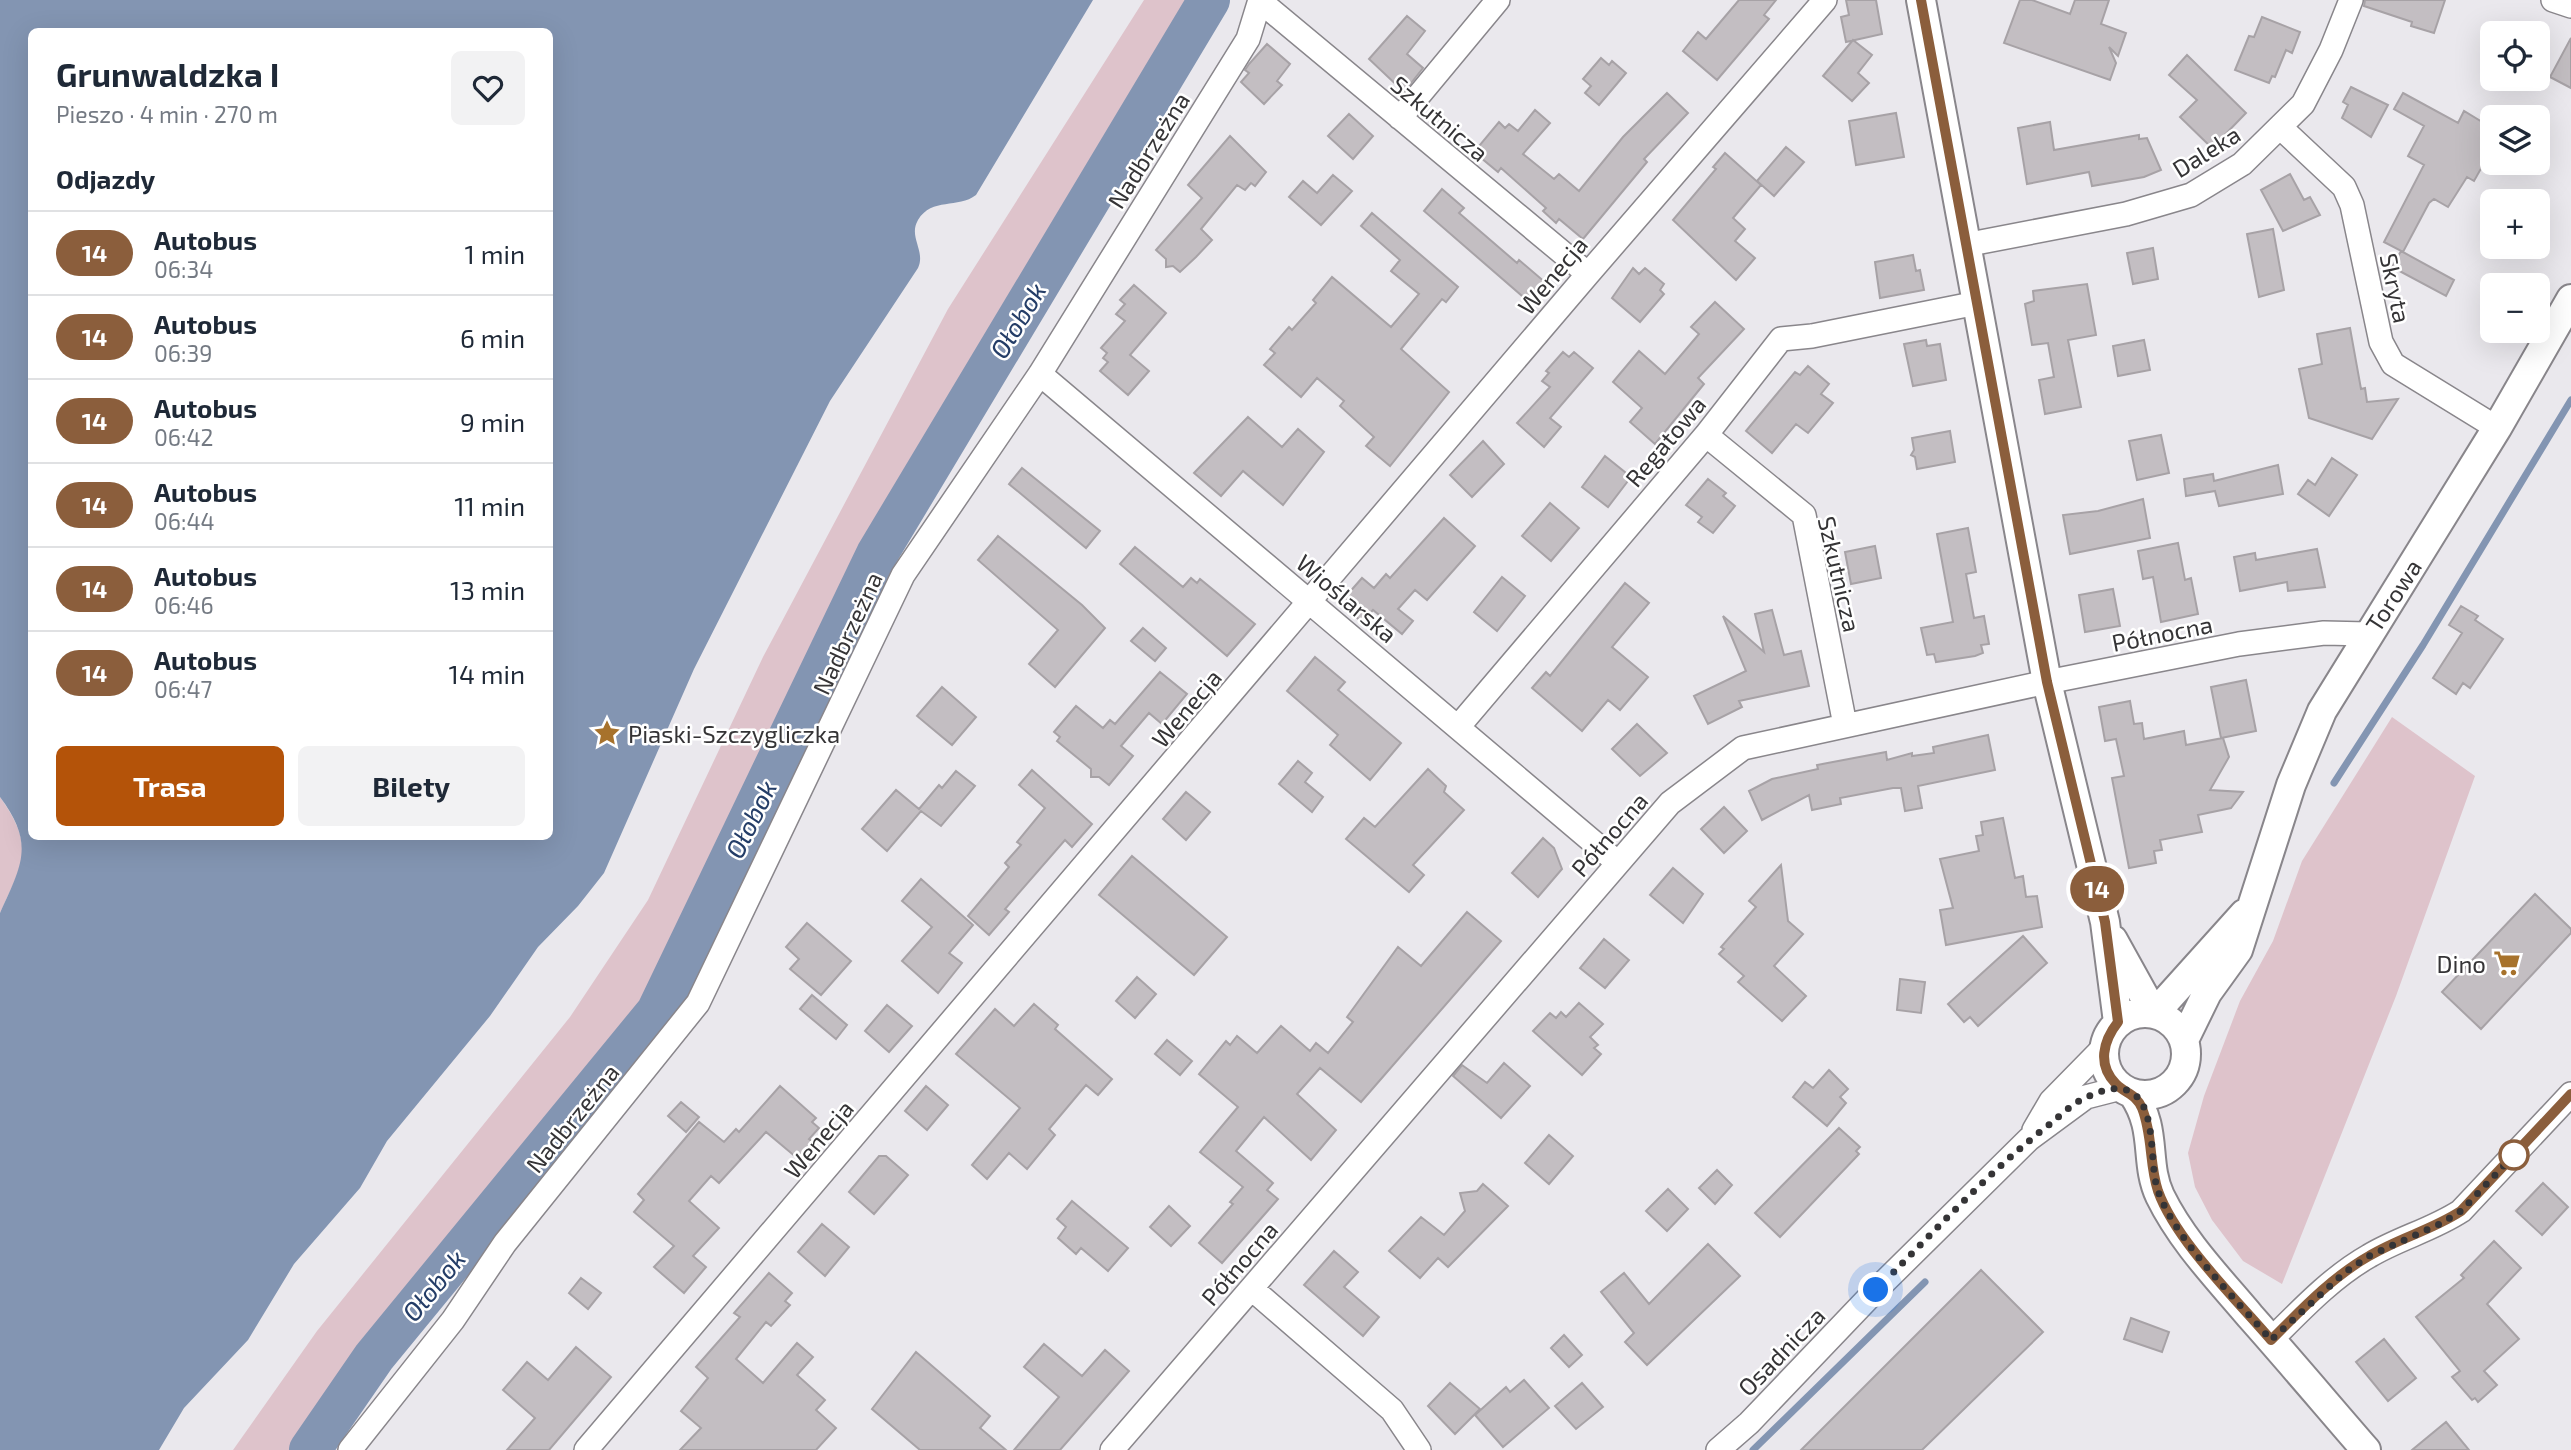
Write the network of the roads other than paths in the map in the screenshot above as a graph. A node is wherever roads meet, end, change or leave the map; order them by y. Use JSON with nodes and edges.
{"nodes":[{"id":1,"x":1498,"y":0,"type":"edge"},
{"id":2,"x":1825,"y":0,"type":"edge"},
{"id":3,"x":1921,"y":0,"type":"edge"},
{"id":4,"x":2351,"y":0,"type":"edge"},
{"id":5,"x":2553,"y":0,"type":"edge"},
{"id":6,"x":1260,"y":1,"type":"edge"},
{"id":7,"x":2571,"y":6,"type":"edge"},
{"id":8,"x":1400,"y":118,"type":"junction"},
{"id":9,"x":2281,"y":128,"type":"junction"},
{"id":10,"x":1965,"y":245,"type":"junction"},
{"id":11,"x":1588,"y":274,"type":"junction"},
{"id":12,"x":2571,"y":299,"type":"edge"},
{"id":13,"x":1977,"y":303,"type":"junction"},
{"id":14,"x":1040,"y":374,"type":"junction"},
{"id":15,"x":2497,"y":428,"type":"junction"},
{"id":16,"x":1706,"y":435,"type":"junction"},
{"id":17,"x":1311,"y":601,"type":"junction"},
{"id":18,"x":2368,"y":634,"type":"junction"},
{"id":19,"x":2047,"y":682,"type":"junction"},
{"id":20,"x":1845,"y":725,"type":"junction"},
{"id":21,"x":1458,"y":727,"type":"junction"},
{"id":22,"x":1618,"y":863,"type":"junction"},
{"id":23,"x":2251,"y":907,"type":"junction"},
{"id":24,"x":2105,"y":922,"type":"junction"},
{"id":25,"x":2154,"y":1014,"type":"junction"},
{"id":26,"x":2118,"y":1022,"type":"junction"},
{"id":27,"x":2184,"y":1040,"type":"junction"},
{"id":28,"x":2104,"y":1047,"type":"junction"},
{"id":29,"x":2179,"y":1078,"type":"junction"},
{"id":30,"x":2127,"y":1091,"type":"junction"},
{"id":31,"x":2571,"y":1094,"type":"edge"},
{"id":32,"x":2029,"y":1139,"type":"junction"},
{"id":33,"x":2152,"y":1151,"type":"junction"},
{"id":34,"x":1252,"y":1289,"type":"junction"},
{"id":35,"x":2271,"y":1340,"type":"junction"},
{"id":36,"x":350,"y":1450,"type":"edge"},
{"id":37,"x":586,"y":1450,"type":"edge"},
{"id":38,"x":1112,"y":1450,"type":"edge"},
{"id":39,"x":1419,"y":1450,"type":"edge"},
{"id":40,"x":1718,"y":1450,"type":"edge"},
{"id":41,"x":2366,"y":1450,"type":"edge"}],
"edges":[{"from":1,"to":8,"type":"street"},
{"from":2,"to":11,"type":"street","name":"Wenecja"},
{"from":3,"to":10,"type":"street"},
{"from":4,"to":9,"type":"street","name":"Daleka"},
{"from":5,"to":7,"type":"street"},
{"from":6,"to":8,"type":"street","name":"Szkutnicza"},
{"from":6,"to":14,"type":"street","name":"Nadbrzeżna"},
{"from":8,"to":11,"type":"street","name":"Szkutnicza"},
{"from":9,"to":10,"type":"street","name":"Daleka"},
{"from":9,"to":15,"type":"street","name":"Skryta"},
{"from":10,"to":13,"type":"street"},
{"from":11,"to":17,"type":"street","name":"Wenecja"},
{"from":12,"to":15,"type":"street","name":"Torowa"},
{"from":13,"to":16,"type":"street","name":"Regatowa"},
{"from":13,"to":19,"type":"street"},
{"from":14,"to":17,"type":"street","name":"Wioślarska"},
{"from":14,"to":36,"type":"street","name":"Nadbrzeżna"},
{"from":15,"to":18,"type":"street","name":"Torowa"},
{"from":16,"to":20,"type":"street","name":"Szkutnicza"},
{"from":16,"to":21,"type":"street","name":"Regatowa"},
{"from":17,"to":21,"type":"street","name":"Wioślarska"},
{"from":17,"to":37,"type":"street","name":"Wenecja"},
{"from":18,"to":19,"type":"street","name":"Północna"},
{"from":18,"to":23,"type":"street","name":"Torowa"},
{"from":19,"to":20,"type":"street","name":"Północna"},
{"from":19,"to":24,"type":"street"},
{"from":20,"to":22,"type":"street","name":"Północna"},
{"from":21,"to":22,"type":"street","name":"Wioślarska"},
{"from":22,"to":34,"type":"street","name":"Północna"},
{"from":23,"to":25,"type":"street","name":"Torowa"},
{"from":23,"to":27,"type":"street","name":"Torowa"},
{"from":24,"to":25,"type":"street"},
{"from":24,"to":26,"type":"street"},
{"from":25,"to":26,"type":"street"},
{"from":25,"to":27,"type":"street"},
{"from":26,"to":28,"type":"street"},
{"from":27,"to":29,"type":"street"},
{"from":28,"to":30,"type":"street"},
{"from":28,"to":32,"type":"street","name":"Osadnicza"},
{"from":29,"to":30,"type":"street"},
{"from":29,"to":33,"type":"street"},
{"from":30,"to":32,"type":"street","name":"Osadnicza"},
{"from":30,"to":33,"type":"street"},
{"from":31,"to":35,"type":"street"},
{"from":32,"to":40,"type":"street","name":"Osadnicza"},
{"from":33,"to":35,"type":"street"},
{"from":34,"to":38,"type":"street","name":"Północna"},
{"from":34,"to":39,"type":"street"},
{"from":35,"to":41,"type":"street"}]}
